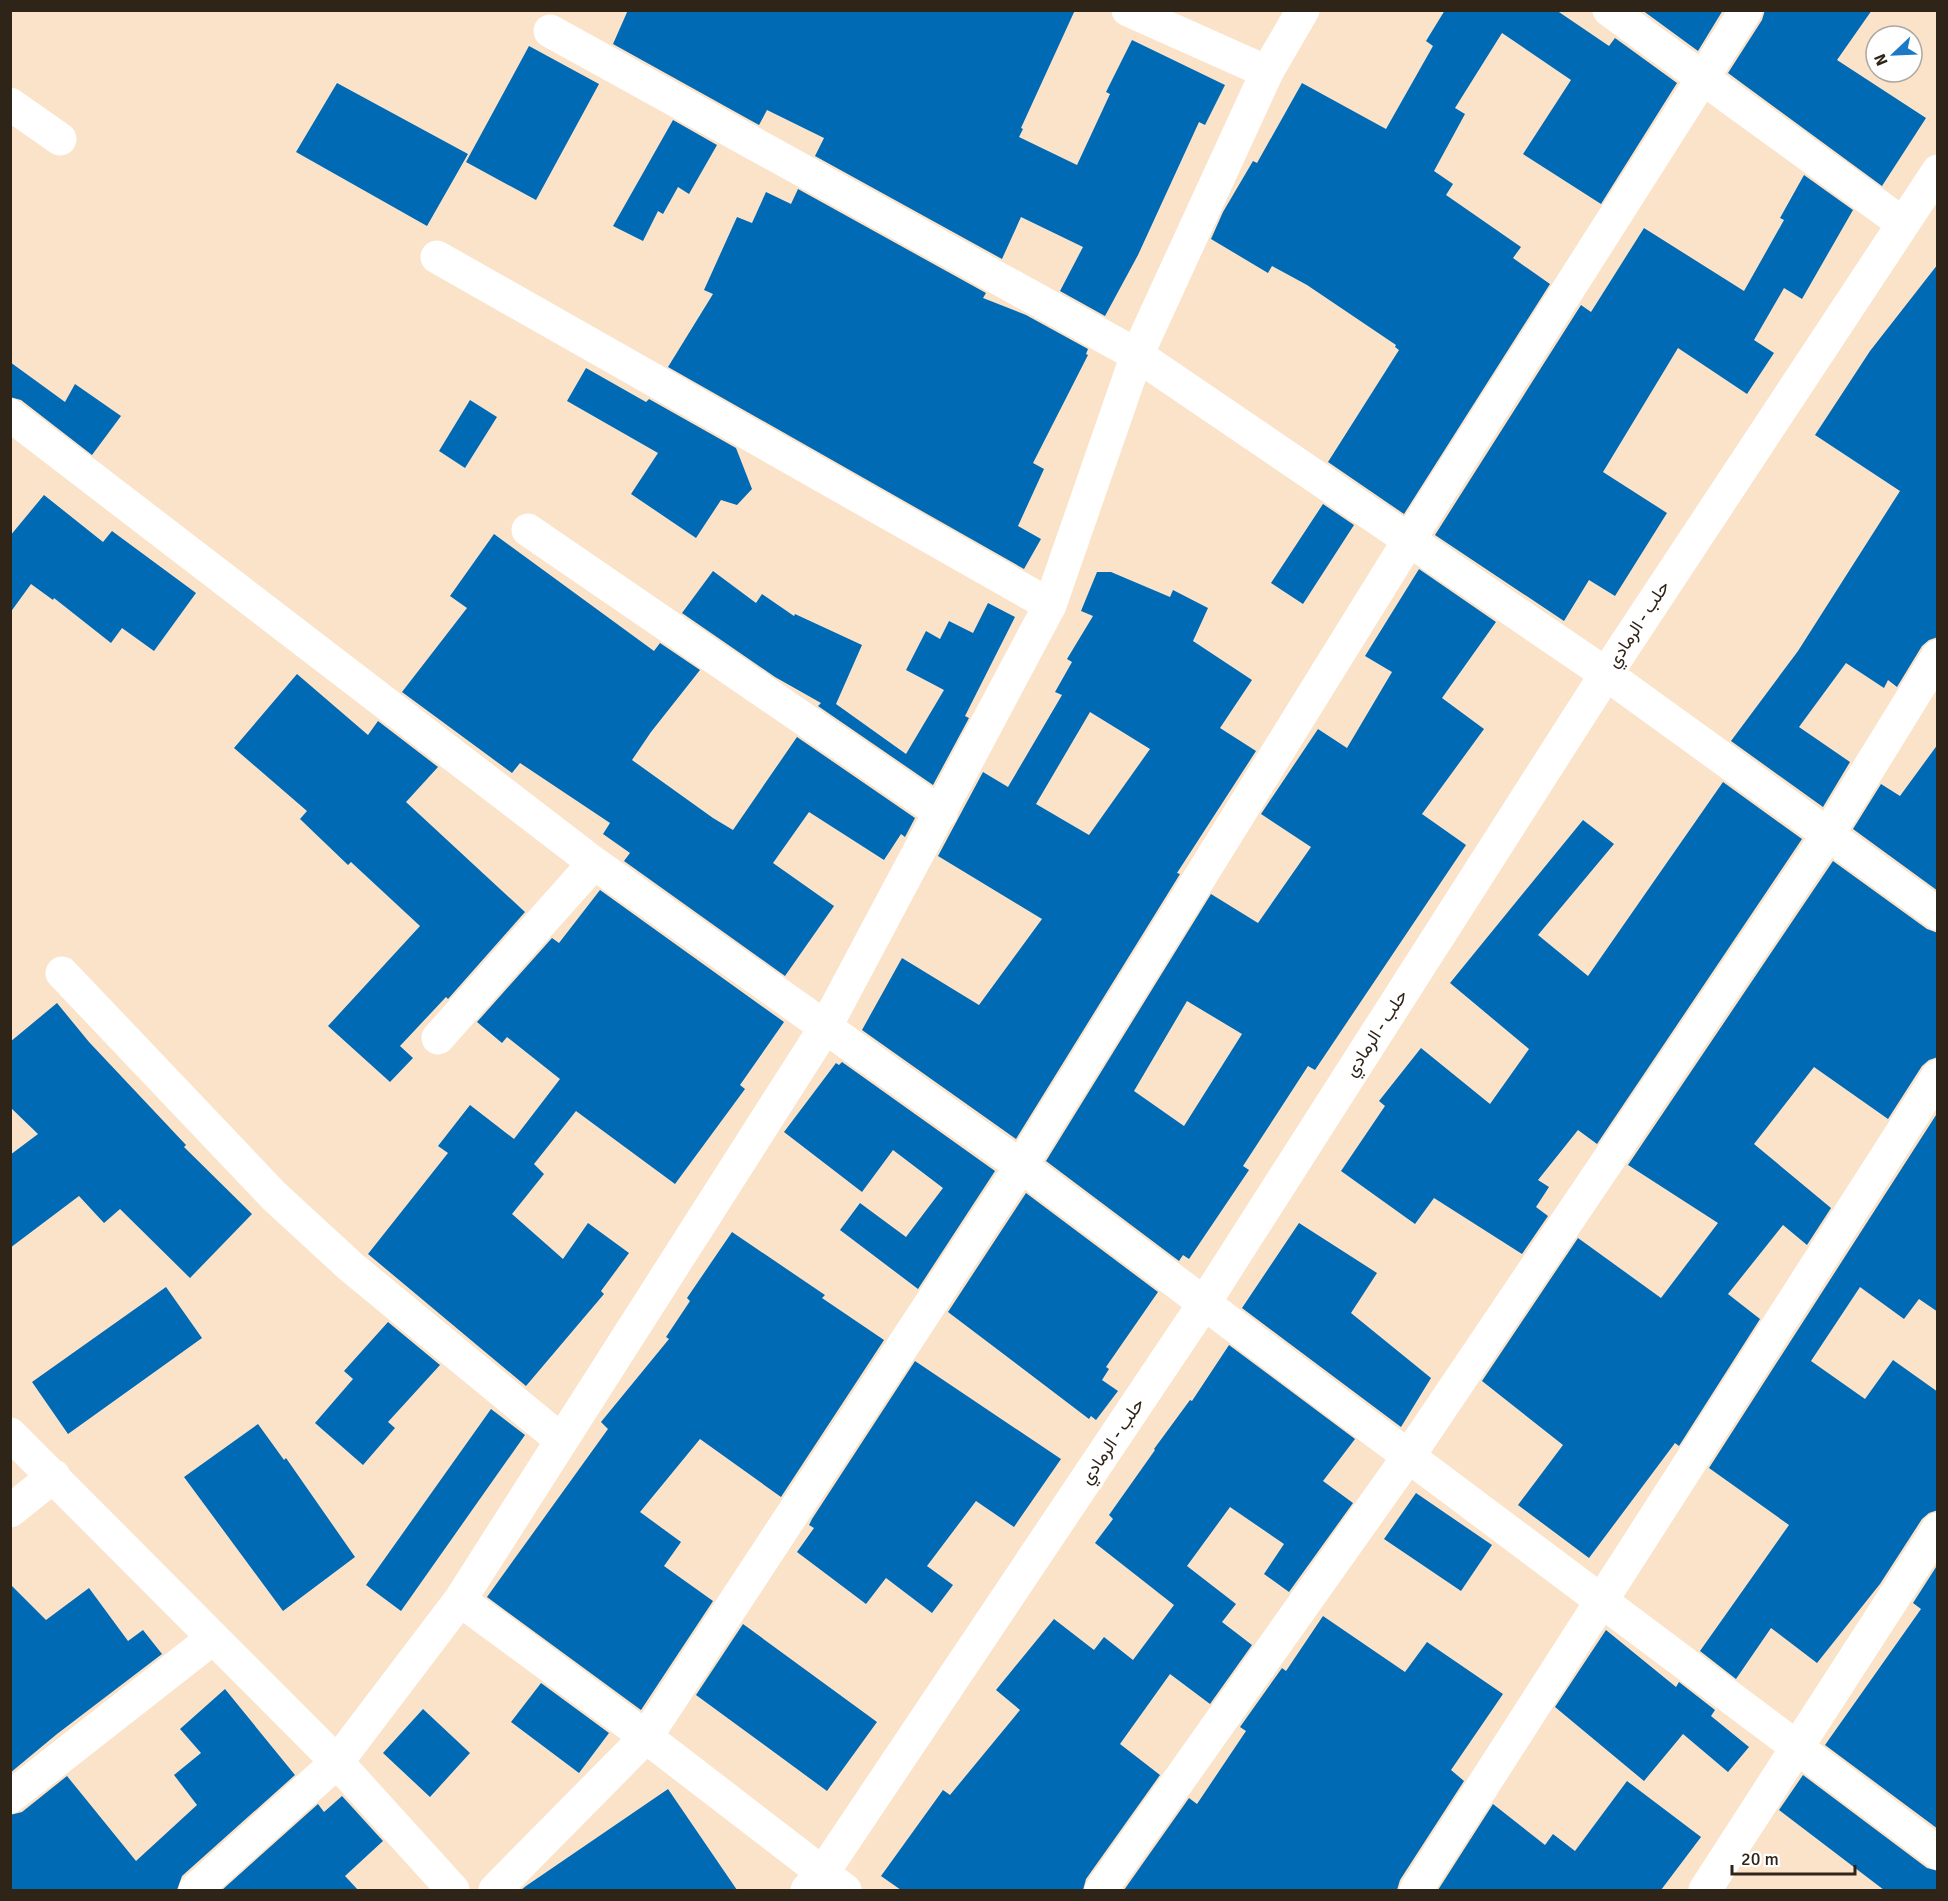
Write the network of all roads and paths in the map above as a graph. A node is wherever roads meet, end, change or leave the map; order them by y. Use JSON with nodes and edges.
{"nodes":[{"id":1,"x":1128,"y":10,"type":"edge"},
{"id":2,"x":1303,"y":10,"type":"edge"},
{"id":3,"x":1609,"y":10,"type":"edge"},
{"id":4,"x":1746,"y":10,"type":"edge"},
{"id":5,"x":550,"y":31,"type":"dead end"},
{"id":6,"x":1267,"y":72,"type":"junction"},
{"id":7,"x":1703,"y":78,"type":"junction"},
{"id":8,"x":10,"y":104,"type":"edge"},
{"id":9,"x":60,"y":139,"type":"dead end"},
{"id":10,"x":1938,"y":171,"type":"edge"},
{"id":11,"x":1902,"y":223,"type":"junction"},
{"id":12,"x":436,"y":257,"type":"dead end"},
{"id":13,"x":1137,"y":355,"type":"junction"},
{"id":14,"x":10,"y":415,"type":"edge"},
{"id":15,"x":528,"y":530,"type":"dead end"},
{"id":16,"x":1409,"y":540,"type":"junction"},
{"id":17,"x":1050,"y":605,"type":"junction"},
{"id":18,"x":1938,"y":657,"type":"edge"},
{"id":19,"x":1605,"y":674,"type":"junction"},
{"id":20,"x":941,"y":813,"type":"junction"},
{"id":21,"x":1827,"y":836,"type":"junction"},
{"id":22,"x":594,"y":863,"type":"junction"},
{"id":23,"x":1938,"y":914,"type":"edge"},
{"id":24,"x":62,"y":973,"type":"dead end"},
{"id":25,"x":826,"y":1026,"type":"junction"},
{"id":26,"x":438,"y":1038,"type":"dead end"},
{"id":27,"x":1938,"y":1076,"type":"edge"},
{"id":28,"x":1020,"y":1167,"type":"junction"},
{"id":29,"x":1203,"y":1305,"type":"junction"},
{"id":30,"x":10,"y":1434,"type":"edge"},
{"id":31,"x":561,"y":1440,"type":"junction"},
{"id":32,"x":1408,"y":1457,"type":"junction"},
{"id":33,"x":54,"y":1476,"type":"junction"},
{"id":34,"x":10,"y":1511,"type":"edge"},
{"id":35,"x":1938,"y":1529,"type":"edge"},
{"id":36,"x":460,"y":1600,"type":"junction"},
{"id":37,"x":1601,"y":1601,"type":"junction"},
{"id":38,"x":213,"y":1638,"type":"junction"},
{"id":39,"x":646,"y":1737,"type":"junction"},
{"id":40,"x":1796,"y":1748,"type":"junction"},
{"id":41,"x":337,"y":1762,"type":"junction"},
{"id":42,"x":10,"y":1797,"type":"edge"},
{"id":43,"x":1938,"y":1853,"type":"edge"},
{"id":44,"x":825,"y":1885,"type":"edge"},
{"id":45,"x":195,"y":1890,"type":"edge"},
{"id":46,"x":453,"y":1890,"type":"edge"},
{"id":47,"x":495,"y":1890,"type":"edge"},
{"id":48,"x":1101,"y":1890,"type":"edge"},
{"id":49,"x":1416,"y":1890,"type":"edge"},
{"id":50,"x":1705,"y":1890,"type":"edge"}],
"edges":[{"from":1,"to":6,"type":"main road"},
{"from":2,"to":6,"type":"main road"},
{"from":3,"to":7,"type":"main road"},
{"from":4,"to":7,"type":"main road"},
{"from":5,"to":13,"type":"main road"},
{"from":6,"to":13,"type":"main road"},
{"from":7,"to":11,"type":"main road"},
{"from":7,"to":16,"type":"main road"},
{"from":8,"to":9,"type":"main road"},
{"from":10,"to":11,"type":"main road","name":"حلب - الرمادي"},
{"from":11,"to":19,"type":"main road","name":"حلب - الرمادي"},
{"from":12,"to":17,"type":"main road"},
{"from":13,"to":16,"type":"main road"},
{"from":13,"to":17,"type":"main road"},
{"from":14,"to":22,"type":"main road"},
{"from":15,"to":20,"type":"main road"},
{"from":16,"to":19,"type":"main road"},
{"from":16,"to":28,"type":"main road"},
{"from":17,"to":20,"type":"main road"},
{"from":18,"to":21,"type":"main road"},
{"from":19,"to":21,"type":"main road"},
{"from":19,"to":29,"type":"main road","name":"حلب - الرمادي"},
{"from":20,"to":25,"type":"main road"},
{"from":21,"to":23,"type":"main road"},
{"from":21,"to":32,"type":"main road"},
{"from":22,"to":25,"type":"main road"},
{"from":22,"to":26,"type":"main road"},
{"from":24,"to":31,"type":"main road"},
{"from":25,"to":28,"type":"main road"},
{"from":25,"to":31,"type":"main road"},
{"from":27,"to":37,"type":"main road"},
{"from":28,"to":29,"type":"main road"},
{"from":28,"to":39,"type":"main road"},
{"from":29,"to":32,"type":"main road"},
{"from":29,"to":44,"type":"main road","name":"حلب - الرمادي"},
{"from":30,"to":33,"type":"main road"},
{"from":31,"to":36,"type":"main road"},
{"from":32,"to":37,"type":"main road"},
{"from":32,"to":48,"type":"main road"},
{"from":33,"to":34,"type":"main road"},
{"from":33,"to":38,"type":"main road"},
{"from":35,"to":40,"type":"main road"},
{"from":36,"to":39,"type":"main road"},
{"from":36,"to":41,"type":"main road"},
{"from":37,"to":40,"type":"main road"},
{"from":37,"to":49,"type":"main road"},
{"from":38,"to":41,"type":"main road"},
{"from":38,"to":42,"type":"main road"},
{"from":39,"to":44,"type":"main road"},
{"from":39,"to":47,"type":"main road"},
{"from":40,"to":43,"type":"main road"},
{"from":40,"to":50,"type":"main road"},
{"from":41,"to":45,"type":"main road"},
{"from":41,"to":46,"type":"main road"}]}
